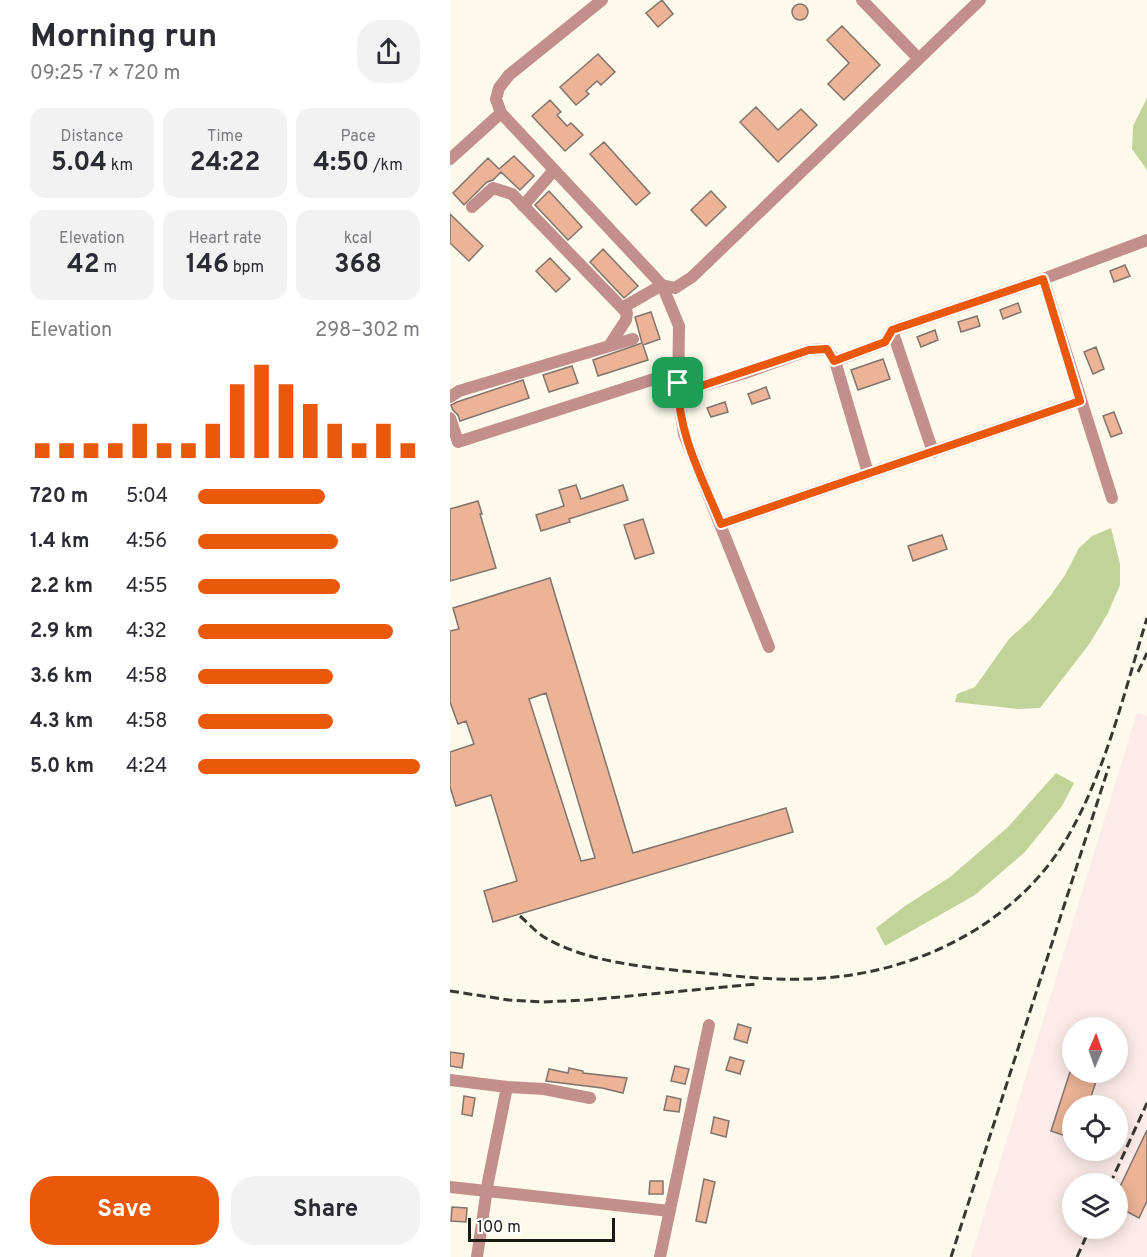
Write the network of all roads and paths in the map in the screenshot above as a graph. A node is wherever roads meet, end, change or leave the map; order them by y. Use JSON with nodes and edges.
{"nodes":[{"id":1,"x":602,"y":0,"type":"edge"},
{"id":2,"x":862,"y":0,"type":"edge"},
{"id":3,"x":980,"y":0,"type":"edge"},
{"id":4,"x":919,"y":58,"type":"junction"},
{"id":5,"x":501,"y":113,"type":"junction"},
{"id":6,"x":450,"y":159,"type":"edge"},
{"id":7,"x":554,"y":170,"type":"junction"},
{"id":8,"x":523,"y":206,"type":"junction"},
{"id":9,"x":472,"y":207,"type":"dead end"},
{"id":10,"x":1147,"y":240,"type":"edge"},
{"id":11,"x":1043,"y":279,"type":"junction"},
{"id":12,"x":662,"y":285,"type":"junction"},
{"id":13,"x":622,"y":308,"type":"junction"},
{"id":14,"x":892,"y":330,"type":"junction"},
{"id":15,"x":633,"y":339,"type":"dead end"},
{"id":16,"x":609,"y":346,"type":"junction"},
{"id":17,"x":834,"y":361,"type":"junction"},
{"id":18,"x":679,"y":377,"type":"junction"},
{"id":19,"x":450,"y":397,"type":"edge"},
{"id":20,"x":1080,"y":401,"type":"junction"},
{"id":21,"x":450,"y":418,"type":"edge"},
{"id":22,"x":933,"y":452,"type":"junction"},
{"id":23,"x":868,"y":473,"type":"junction"},
{"id":24,"x":1112,"y":498,"type":"dead end"},
{"id":25,"x":721,"y":524,"type":"junction"},
{"id":26,"x":769,"y":647,"type":"dead end"},
{"id":27,"x":709,"y":1025,"type":"dead end"},
{"id":28,"x":450,"y":1080,"type":"edge"},
{"id":29,"x":507,"y":1087,"type":"junction"},
{"id":30,"x":590,"y":1098,"type":"dead end"},
{"id":31,"x":450,"y":1187,"type":"edge"},
{"id":32,"x":486,"y":1191,"type":"junction"},
{"id":33,"x":670,"y":1212,"type":"junction"},
{"id":34,"x":477,"y":1257,"type":"edge"},
{"id":35,"x":660,"y":1257,"type":"edge"}],
"edges":[{"from":1,"to":5,"type":"street"},
{"from":2,"to":4,"type":"street"},
{"from":3,"to":4,"type":"street"},
{"from":4,"to":12,"type":"street"},
{"from":5,"to":6,"type":"street"},
{"from":5,"to":7,"type":"street"},
{"from":7,"to":8,"type":"street"},
{"from":7,"to":12,"type":"street"},
{"from":8,"to":9,"type":"street"},
{"from":8,"to":13,"type":"street"},
{"from":10,"to":11,"type":"street"},
{"from":11,"to":14,"type":"street"},
{"from":11,"to":20,"type":"street"},
{"from":12,"to":13,"type":"street"},
{"from":12,"to":18,"type":"street"},
{"from":13,"to":16,"type":"street"},
{"from":14,"to":17,"type":"street"},
{"from":14,"to":22,"type":"street"},
{"from":15,"to":16,"type":"street"},
{"from":16,"to":19,"type":"street"},
{"from":17,"to":18,"type":"street"},
{"from":17,"to":23,"type":"street"},
{"from":18,"to":21,"type":"street"},
{"from":18,"to":25,"type":"street"},
{"from":20,"to":22,"type":"street"},
{"from":20,"to":24,"type":"street"},
{"from":22,"to":23,"type":"street"},
{"from":23,"to":25,"type":"street"},
{"from":25,"to":26,"type":"street"},
{"from":27,"to":33,"type":"street"},
{"from":28,"to":29,"type":"street"},
{"from":29,"to":30,"type":"street"},
{"from":29,"to":32,"type":"street"},
{"from":31,"to":32,"type":"street"},
{"from":32,"to":33,"type":"street"},
{"from":32,"to":34,"type":"street"},
{"from":33,"to":35,"type":"street"}]}
